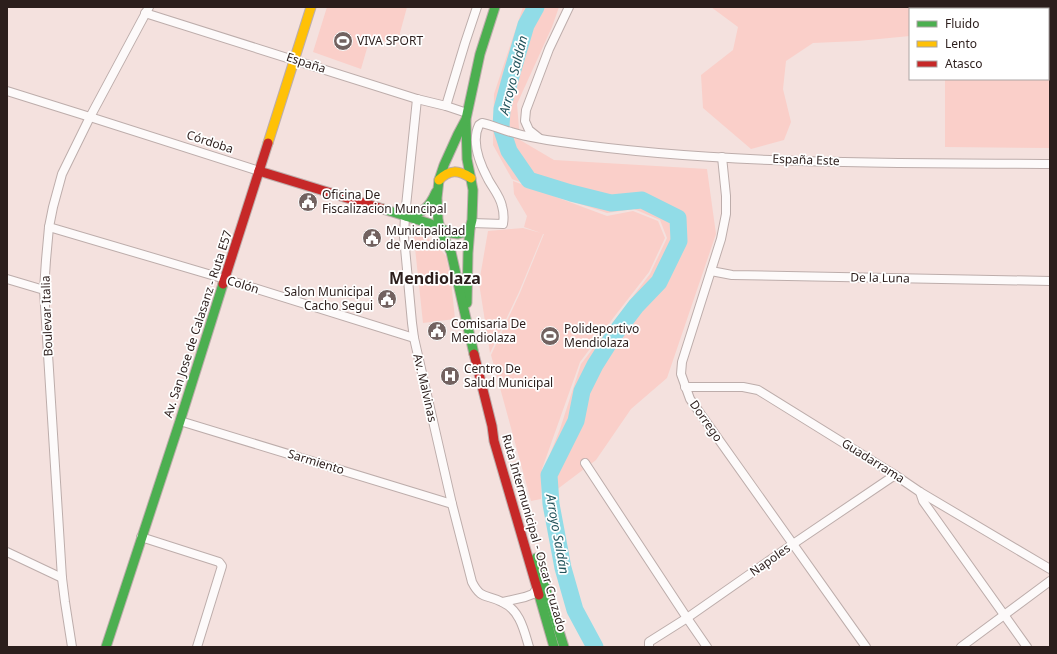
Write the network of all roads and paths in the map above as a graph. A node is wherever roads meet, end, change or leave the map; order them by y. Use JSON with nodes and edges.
{"nodes":[{"id":1,"x":311,"y":7,"type":"edge"},
{"id":2,"x":477,"y":7,"type":"edge"},
{"id":3,"x":495,"y":7,"type":"edge"},
{"id":4,"x":569,"y":7,"type":"edge"},
{"id":5,"x":147,"y":10,"type":"edge"},
{"id":6,"x":295,"y":59,"type":"junction"},
{"id":7,"x":7,"y":91,"type":"edge"},
{"id":8,"x":417,"y":99,"type":"junction"},
{"id":9,"x":446,"y":106,"type":"junction"},
{"id":10,"x":466,"y":116,"type":"junction"},
{"id":11,"x":90,"y":117,"type":"junction"},
{"id":12,"x":539,"y":139,"type":"junction"},
{"id":13,"x":722,"y":157,"type":"junction"},
{"id":14,"x":1050,"y":164,"type":"edge"},
{"id":15,"x":259,"y":171,"type":"junction"},
{"id":16,"x":471,"y":178,"type":"junction"},
{"id":17,"x":439,"y":184,"type":"junction"},
{"id":18,"x":405,"y":216,"type":"junction"},
{"id":19,"x":471,"y":226,"type":"junction"},
{"id":20,"x":49,"y":227,"type":"junction"},
{"id":21,"x":440,"y":228,"type":"junction"},
{"id":22,"x":711,"y":271,"type":"junction"},
{"id":23,"x":7,"y":279,"type":"edge"},
{"id":24,"x":225,"y":279,"type":"junction"},
{"id":25,"x":1050,"y":281,"type":"edge"},
{"id":26,"x":44,"y":290,"type":"junction"},
{"id":27,"x":467,"y":322,"type":"junction"},
{"id":28,"x":414,"y":338,"type":"junction"},
{"id":29,"x":686,"y":388,"type":"junction"},
{"id":30,"x":180,"y":421,"type":"junction"},
{"id":31,"x":492,"y":426,"type":"junction"},
{"id":32,"x":585,"y":463,"type":"dead end"},
{"id":33,"x":895,"y":475,"type":"junction"},
{"id":34,"x":920,"y":492,"type":"junction"},
{"id":35,"x":452,"y":504,"type":"junction"},
{"id":36,"x":141,"y":537,"type":"junction"},
{"id":37,"x":793,"y":544,"type":"junction"},
{"id":38,"x":7,"y":552,"type":"edge"},
{"id":39,"x":1050,"y":569,"type":"edge"},
{"id":40,"x":62,"y":578,"type":"junction"},
{"id":41,"x":1050,"y":582,"type":"edge"},
{"id":42,"x":537,"y":588,"type":"junction"},
{"id":43,"x":503,"y":602,"type":"junction"},
{"id":44,"x":1005,"y":615,"type":"junction"},
{"id":45,"x":687,"y":618,"type":"junction"},
{"id":46,"x":72,"y":647,"type":"edge"},
{"id":47,"x":106,"y":647,"type":"edge"},
{"id":48,"x":197,"y":647,"type":"edge"},
{"id":49,"x":529,"y":647,"type":"edge"},
{"id":50,"x":554,"y":647,"type":"edge"},
{"id":51,"x":564,"y":647,"type":"edge"},
{"id":52,"x":649,"y":647,"type":"edge"},
{"id":53,"x":708,"y":647,"type":"edge"},
{"id":54,"x":866,"y":647,"type":"edge"},
{"id":55,"x":961,"y":647,"type":"edge"},
{"id":56,"x":1027,"y":647,"type":"edge"}],
"edges":[{"from":1,"to":6,"type":"main road","name":"Av. San Jose de Calasanz - Ruta E57"},
{"from":2,"to":9,"type":"street"},
{"from":3,"to":10,"type":"main road","name":"Ruta Intermunicipal - Oscar Cruzado"},
{"from":4,"to":12,"type":"street"},
{"from":5,"to":6,"type":"street","name":"España"},
{"from":5,"to":11,"type":"street","name":"Boulevar Italia"},
{"from":6,"to":8,"type":"street","name":"España"},
{"from":6,"to":15,"type":"main road","name":"Av. San Jose de Calasanz - Ruta E57"},
{"from":7,"to":11,"type":"street","name":"Córdoba"},
{"from":8,"to":9,"type":"street","name":"España"},
{"from":8,"to":18,"type":"street","name":"Av. Malvinas"},
{"from":9,"to":10,"type":"street","name":"España"},
{"from":10,"to":16,"type":"main road","name":"Ruta Intermunicipal - Oscar Cruzado"},
{"from":10,"to":17,"type":"main road","name":"Ruta Intermunicipal - Oscar Cruzado"},
{"from":11,"to":15,"type":"street","name":"Córdoba"},
{"from":11,"to":20,"type":"street","name":"Boulevar Italia"},
{"from":12,"to":13,"type":"street","name":"España Este"},
{"from":12,"to":19,"type":"street","name":"España Este"},
{"from":13,"to":14,"type":"street","name":"España Este"},
{"from":13,"to":22,"type":"street","name":"Dorrego"},
{"from":15,"to":18,"type":"main road","name":"Córdoba"},
{"from":15,"to":24,"type":"main road","name":"Av. San Jose de Calasanz - Ruta E57"},
{"from":16,"to":17,"type":"main road"},
{"from":16,"to":19,"type":"main road","name":"Ruta Intermunicipal - Oscar Cruzado"},
{"from":17,"to":18,"type":"main road"},
{"from":17,"to":21,"type":"main road","name":"Ruta Intermunicipal - Oscar Cruzado"},
{"from":18,"to":21,"type":"main road","name":"Córdoba"},
{"from":18,"to":28,"type":"street","name":"Av. Malvinas"},
{"from":19,"to":21,"type":"main road"},
{"from":19,"to":27,"type":"main road","name":"Ruta Intermunicipal - Oscar Cruzado"},
{"from":20,"to":24,"type":"street","name":"Colón"},
{"from":20,"to":26,"type":"street","name":"Boulevar Italia"},
{"from":21,"to":27,"type":"main road","name":"Ruta Intermunicipal - Oscar Cruzado"},
{"from":22,"to":25,"type":"street","name":"De la Luna"},
{"from":22,"to":29,"type":"street","name":"Dorrego"},
{"from":23,"to":26,"type":"street"},
{"from":24,"to":28,"type":"street","name":"Colón"},
{"from":24,"to":30,"type":"main road","name":"Av. San Jose de Calasanz - Ruta E57"},
{"from":26,"to":40,"type":"street","name":"Boulevar Italia"},
{"from":27,"to":31,"type":"main road","name":"Ruta Intermunicipal - Oscar Cruzado"},
{"from":28,"to":35,"type":"street","name":"Av. Malvinas"},
{"from":29,"to":33,"type":"street","name":"Guadarrama"},
{"from":29,"to":37,"type":"street","name":"Dorrego"},
{"from":30,"to":35,"type":"street","name":"Sarmiento"},
{"from":30,"to":36,"type":"main road","name":"Av. San Jose de Calasanz - Ruta E57"},
{"from":31,"to":42,"type":"main road","name":"Ruta Intermunicipal - Oscar Cruzado"},
{"from":31,"to":51,"type":"main road","name":"Ruta Intermunicipal - Oscar Cruzado"},
{"from":32,"to":45,"type":"street"},
{"from":33,"to":34,"type":"street","name":"Guadarrama"},
{"from":33,"to":37,"type":"street","name":"Napoles"},
{"from":34,"to":39,"type":"street","name":"Guadarrama"},
{"from":34,"to":44,"type":"street"},
{"from":35,"to":43,"type":"street","name":"Av. Malvinas"},
{"from":36,"to":47,"type":"main road","name":"Av. San Jose de Calasanz - Ruta E57"},
{"from":36,"to":48,"type":"street"},
{"from":37,"to":45,"type":"street","name":"Napoles"},
{"from":37,"to":54,"type":"street","name":"Dorrego"},
{"from":38,"to":40,"type":"street"},
{"from":40,"to":46,"type":"street","name":"Boulevar Italia"},
{"from":41,"to":44,"type":"street"},
{"from":42,"to":43,"type":"street"},
{"from":42,"to":50,"type":"main road","name":"Ruta Intermunicipal - Oscar Cruzado"},
{"from":43,"to":49,"type":"street","name":"Av. Malvinas"},
{"from":44,"to":55,"type":"street"},
{"from":44,"to":56,"type":"street"},
{"from":45,"to":52,"type":"street","name":"Napoles"},
{"from":45,"to":53,"type":"street"}]}
